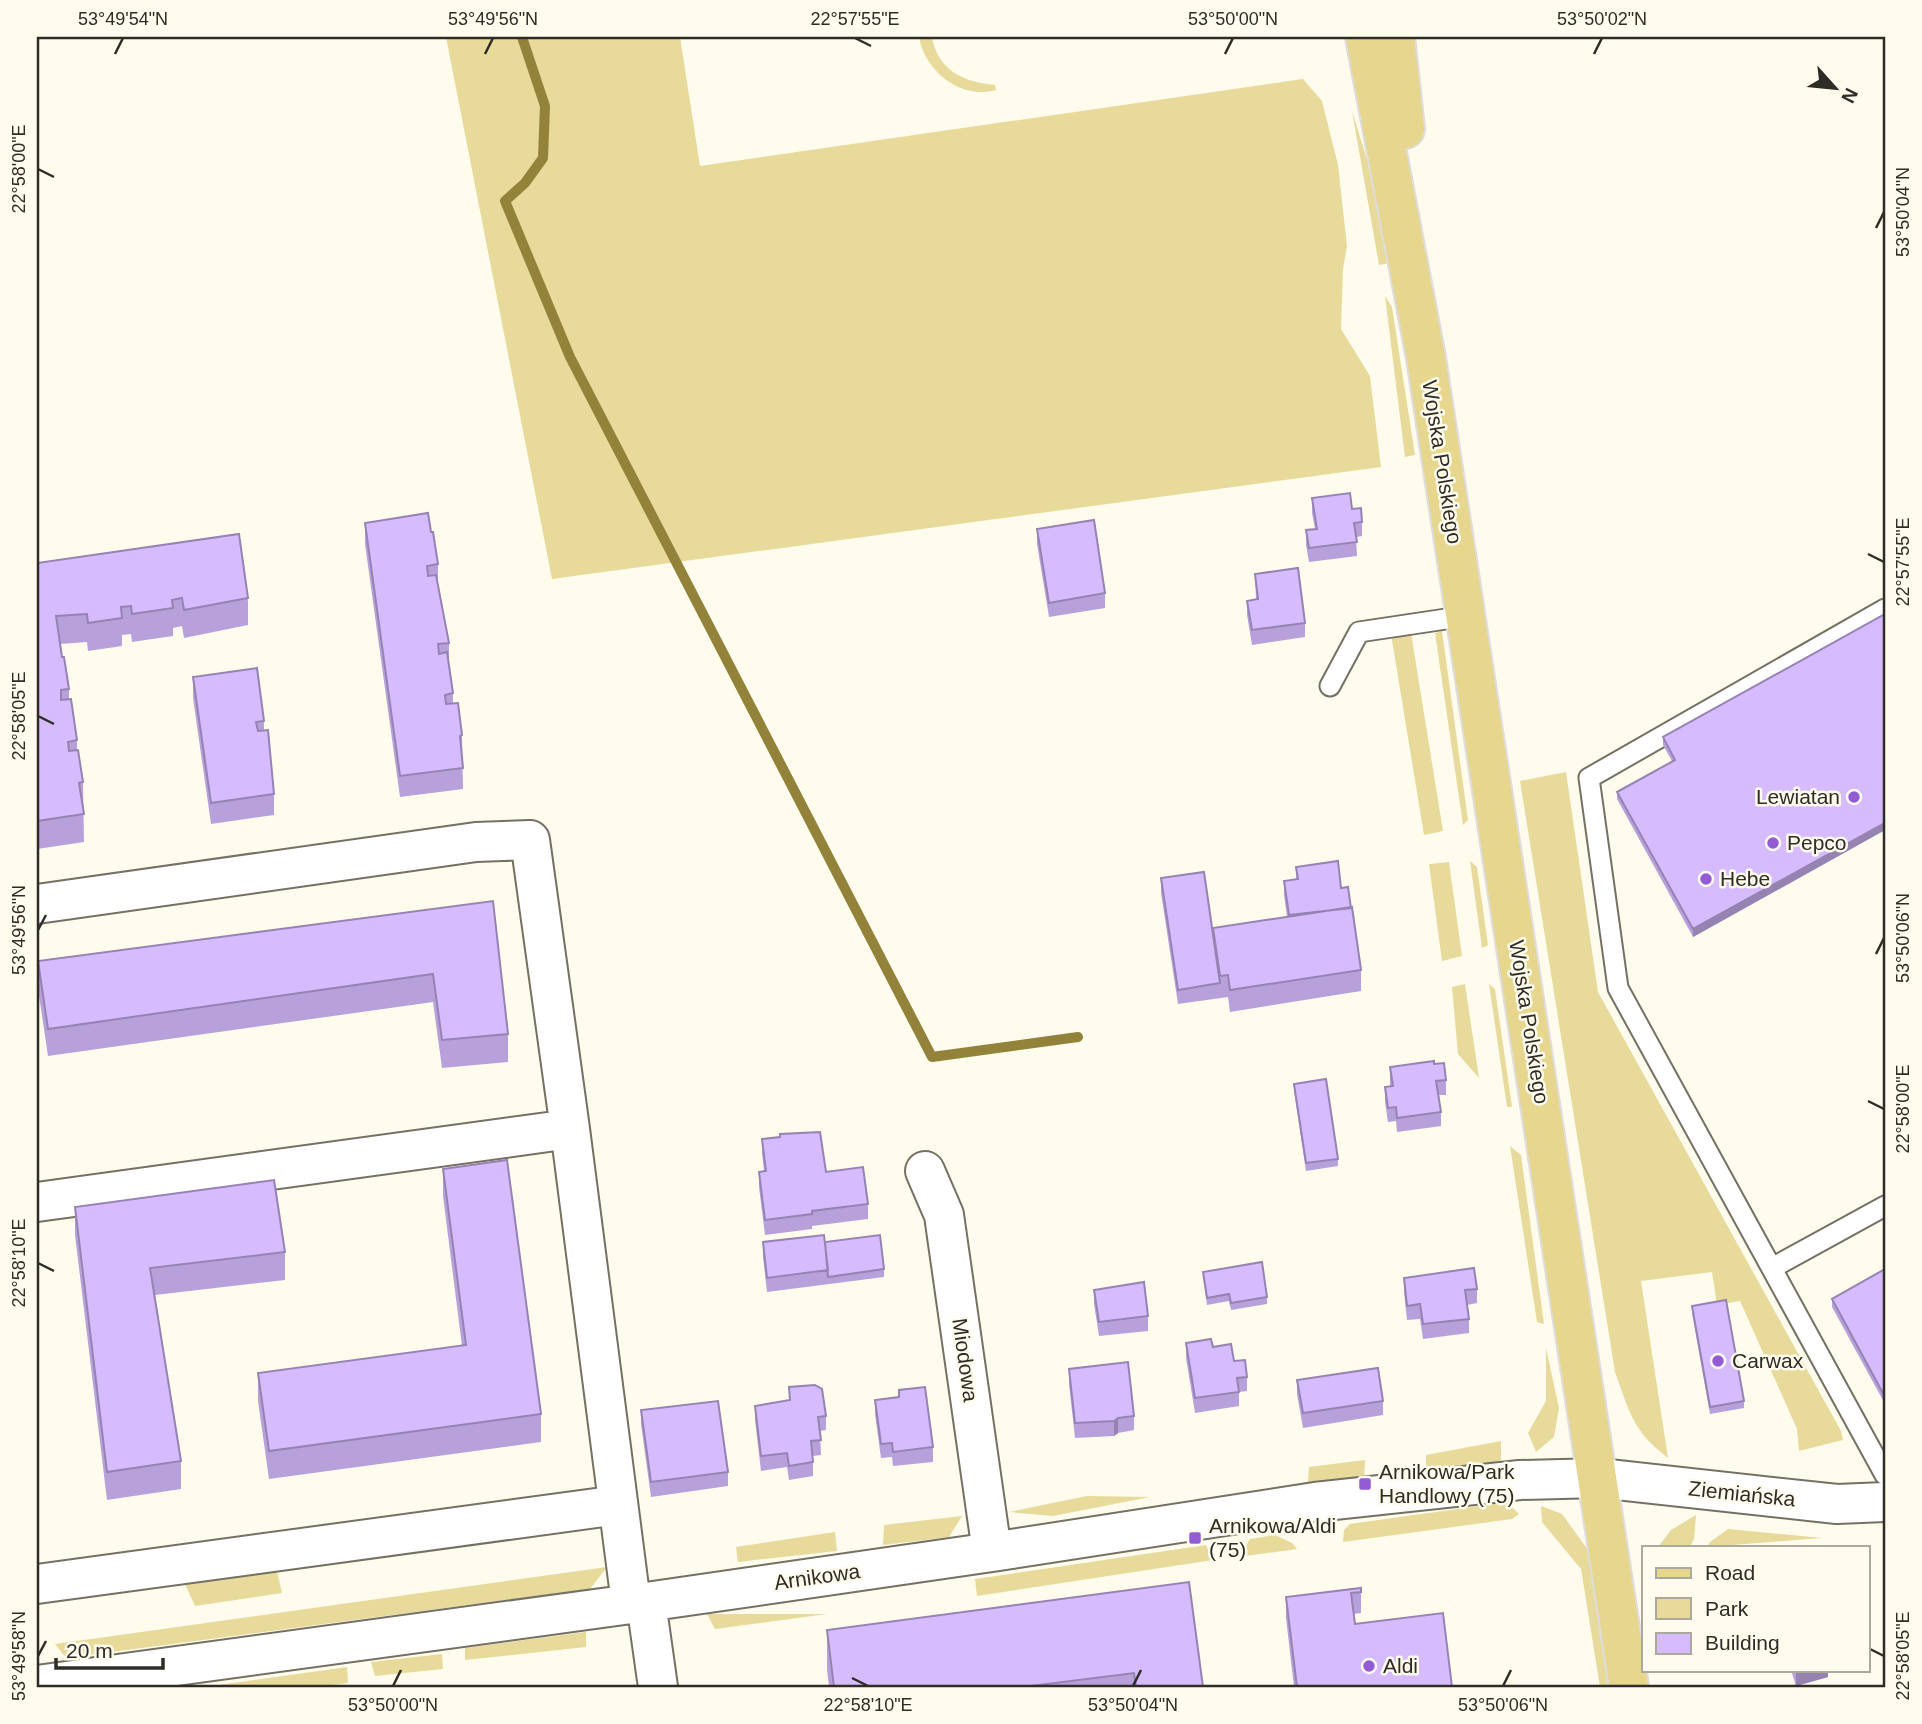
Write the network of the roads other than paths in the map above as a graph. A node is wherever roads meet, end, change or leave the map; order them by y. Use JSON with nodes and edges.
{"nodes":[{"id":1,"x":1365,"y":37,"type":"edge"},
{"id":2,"x":1395,"y":37,"type":"edge"},
{"id":3,"x":1426,"y":358,"type":"junction"},
{"id":4,"x":1885,"y":609,"type":"edge"},
{"id":5,"x":1466,"y":616,"type":"junction"},
{"id":6,"x":1330,"y":686,"type":"dead end"},
{"id":7,"x":37,"y":904,"type":"edge"},
{"id":8,"x":570,"y":1129,"type":"junction"},
{"id":9,"x":925,"y":1171,"type":"dead end"},
{"id":10,"x":37,"y":1202,"type":"edge"},
{"id":11,"x":1885,"y":1206,"type":"edge"},
{"id":12,"x":1772,"y":1268,"type":"junction"},
{"id":13,"x":1599,"y":1478,"type":"junction"},
{"id":14,"x":1885,"y":1481,"type":"edge"},
{"id":15,"x":618,"y":1505,"type":"junction"},
{"id":16,"x":992,"y":1552,"type":"junction"},
{"id":17,"x":37,"y":1584,"type":"edge"},
{"id":18,"x":638,"y":1602,"type":"junction"},
{"id":19,"x":38,"y":1675,"type":"edge"},
{"id":20,"x":658,"y":1687,"type":"edge"},
{"id":21,"x":1629,"y":1687,"type":"edge"}],
"edges":[{"from":1,"to":3,"type":"main road","name":"Wojska Polskiego"},
{"from":2,"to":3,"type":"main road","name":"Wojska Polskiego"},
{"from":3,"to":5,"type":"main road","name":"Wojska Polskiego"},
{"from":4,"to":12,"type":"lane"},
{"from":5,"to":6,"type":"lane"},
{"from":5,"to":13,"type":"main road","name":"Wojska Polskiego"},
{"from":7,"to":8,"type":"street"},
{"from":8,"to":10,"type":"street"},
{"from":8,"to":15,"type":"street"},
{"from":9,"to":16,"type":"street","name":"Miodowa"},
{"from":11,"to":12,"type":"lane"},
{"from":12,"to":14,"type":"lane"},
{"from":13,"to":14,"type":"street","name":"Ziemiańska"},
{"from":13,"to":16,"type":"street","name":"Arnikowa"},
{"from":13,"to":21,"type":"main road","name":"Wojska Polskiego"},
{"from":15,"to":17,"type":"street"},
{"from":15,"to":18,"type":"street"},
{"from":16,"to":18,"type":"street","name":"Arnikowa"},
{"from":18,"to":19,"type":"street","name":"Arnikowa"},
{"from":18,"to":20,"type":"street"}]}
